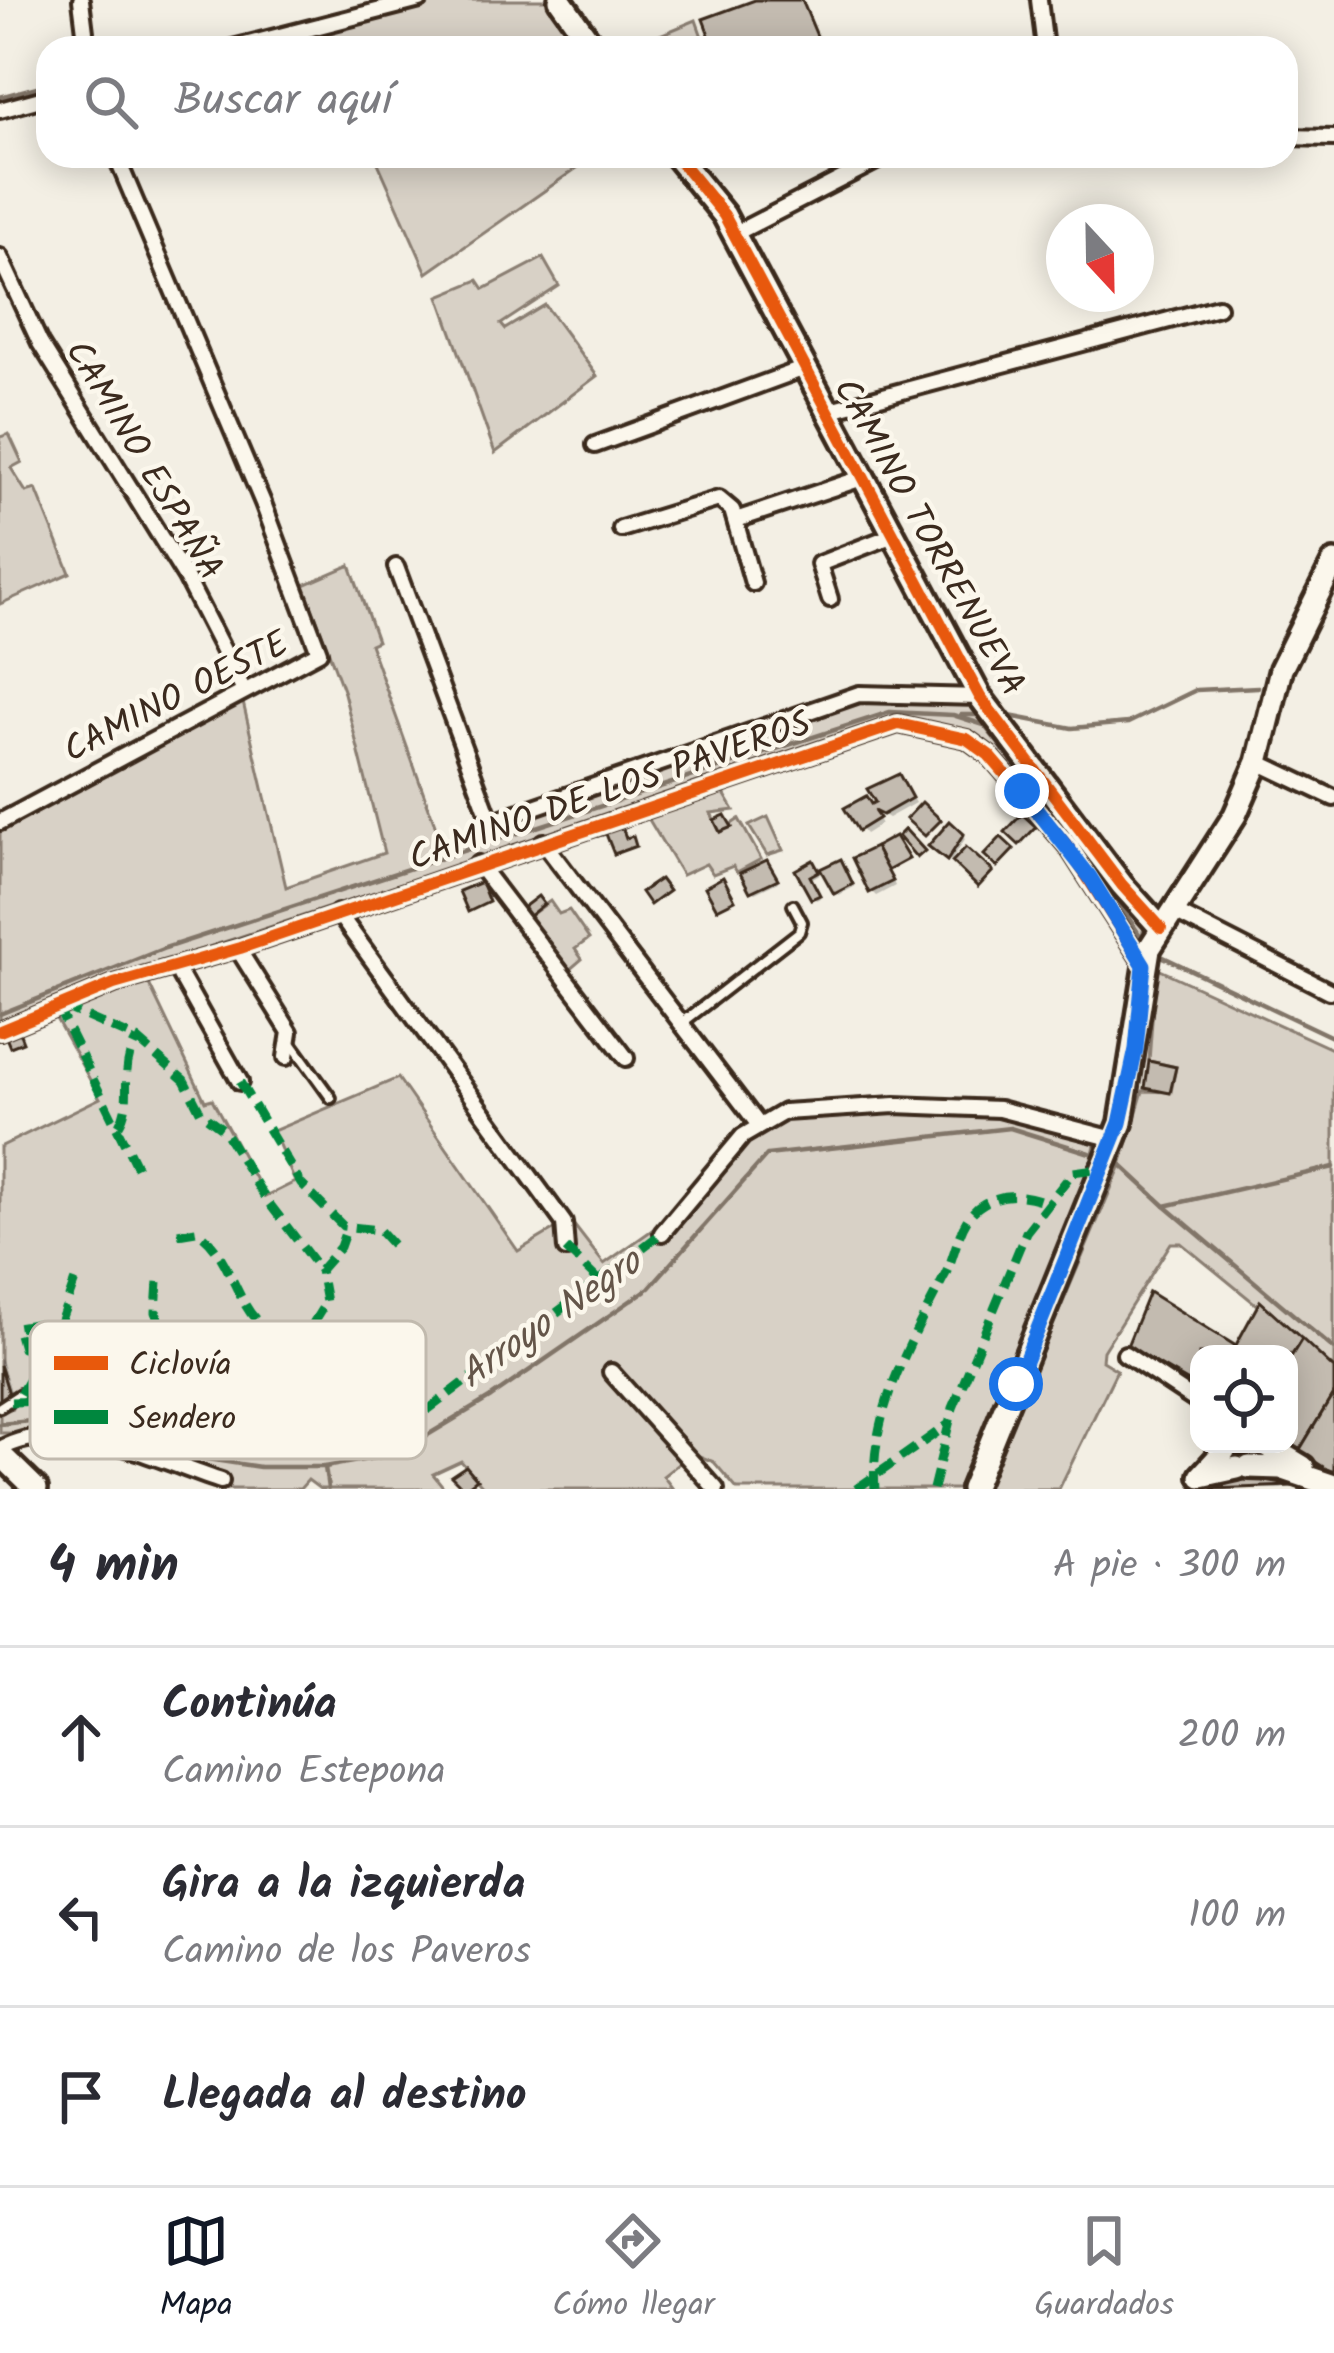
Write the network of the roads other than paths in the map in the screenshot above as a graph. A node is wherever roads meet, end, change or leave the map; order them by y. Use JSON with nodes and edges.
{"nodes":[{"id":1,"x":80,"y":0,"type":"edge"},
{"id":2,"x":420,"y":0,"type":"edge"},
{"id":3,"x":560,"y":0,"type":"edge"},
{"id":4,"x":1039,"y":0,"type":"edge"},
{"id":5,"x":85,"y":36,"type":"edge"},
{"id":6,"x":280,"y":36,"type":"edge"},
{"id":7,"x":586,"y":36,"type":"edge"},
{"id":8,"x":1044,"y":36,"type":"edge"},
{"id":9,"x":36,"y":100,"type":"edge"},
{"id":10,"x":0,"y":110,"type":"edge"},
{"id":11,"x":1298,"y":137,"type":"edge"},
{"id":12,"x":1334,"y":138,"type":"edge"},
{"id":13,"x":121,"y":168,"type":"edge"},
{"id":14,"x":685,"y":168,"type":"edge"},
{"id":15,"x":863,"y":168,"type":"edge"},
{"id":16,"x":734,"y":234,"type":"junction"},
{"id":17,"x":0,"y":256,"type":"edge"},
{"id":18,"x":1218,"y":307,"type":"dead end"},
{"id":19,"x":805,"y":368,"type":"junction"},
{"id":20,"x":827,"y":411,"type":"junction"},
{"id":21,"x":595,"y":445,"type":"dead end"},
{"id":22,"x":862,"y":478,"type":"junction"},
{"id":23,"x":736,"y":520,"type":"junction"},
{"id":24,"x":621,"y":529,"type":"dead end"},
{"id":25,"x":891,"y":536,"type":"junction"},
{"id":26,"x":1334,"y":562,"type":"edge"},
{"id":27,"x":396,"y":567,"type":"dead end"},
{"id":28,"x":753,"y":583,"type":"dead end"},
{"id":29,"x":830,"y":599,"type":"dead end"},
{"id":30,"x":244,"y":691,"type":"junction"},
{"id":31,"x":980,"y":697,"type":"junction"},
{"id":32,"x":1258,"y":761,"type":"junction"},
{"id":33,"x":1015,"y":763,"type":"junction"},
{"id":34,"x":1334,"y":798,"type":"edge"},
{"id":35,"x":0,"y":822,"type":"edge"},
{"id":36,"x":1077,"y":840,"type":"junction"},
{"id":37,"x":543,"y":842,"type":"junction"},
{"id":38,"x":478,"y":864,"type":"junction"},
{"id":39,"x":793,"y":905,"type":"dead end"},
{"id":40,"x":338,"y":914,"type":"junction"},
{"id":41,"x":1156,"y":940,"type":"junction"},
{"id":42,"x":238,"y":949,"type":"junction"},
{"id":43,"x":176,"y":968,"type":"junction"},
{"id":44,"x":1329,"y":991,"type":"dead end"},
{"id":45,"x":680,"y":1023,"type":"junction"},
{"id":46,"x":0,"y":1031,"type":"edge"},
{"id":47,"x":289,"y":1050,"type":"joint"},
{"id":48,"x":626,"y":1058,"type":"dead end"},
{"id":49,"x":240,"y":1082,"type":"dead end"},
{"id":50,"x":331,"y":1098,"type":"dead end"},
{"id":51,"x":758,"y":1124,"type":"junction"},
{"id":52,"x":1114,"y":1138,"type":"junction"},
{"id":53,"x":662,"y":1233,"type":"dead end"},
{"id":54,"x":566,"y":1249,"type":"dead end"},
{"id":55,"x":1125,"y":1354,"type":"dead end"},
{"id":56,"x":611,"y":1372,"type":"dead end"},
{"id":57,"x":20,"y":1394,"type":"dead end"},
{"id":58,"x":1190,"y":1397,"type":"edge"},
{"id":59,"x":0,"y":1407,"type":"edge"},
{"id":60,"x":30,"y":1438,"type":"edge"},
{"id":61,"x":0,"y":1452,"type":"edge"},
{"id":62,"x":1260,"y":1453,"type":"edge"},
{"id":63,"x":1277,"y":1453,"type":"edge"},
{"id":64,"x":1234,"y":1457,"type":"edge"},
{"id":65,"x":148,"y":1459,"type":"edge"},
{"id":66,"x":0,"y":1466,"type":"edge"},
{"id":67,"x":221,"y":1480,"type":"dead end"},
{"id":68,"x":33,"y":1486,"type":"edge"},
{"id":69,"x":1334,"y":1486,"type":"edge"},
{"id":70,"x":716,"y":1489,"type":"edge"},
{"id":71,"x":972,"y":1489,"type":"edge"},
{"id":72,"x":1180,"y":1489,"type":"edge"}],
"edges":[{"from":1,"to":5,"type":"street"},
{"from":2,"to":6,"type":"street"},
{"from":3,"to":7,"type":"street"},
{"from":4,"to":8,"type":"street"},
{"from":9,"to":10,"type":"street"},
{"from":11,"to":12,"type":"street"},
{"from":13,"to":30,"type":"street","name":"CAMINO OESTE"},
{"from":14,"to":16,"type":"street","name":"CAMINO TORRENUEVA"},
{"from":15,"to":16,"type":"street"},
{"from":16,"to":19,"type":"street","name":"CAMINO TORRENUEVA"},
{"from":17,"to":30,"type":"street","name":"CAMINO ESPAÑA"},
{"from":18,"to":20,"type":"street"},
{"from":19,"to":20,"type":"street","name":"CAMINO TORRENUEVA"},
{"from":19,"to":21,"type":"street","name":"CAMINO TORRENUEVA"},
{"from":20,"to":22,"type":"street","name":"CAMINO TORRENUEVA"},
{"from":22,"to":23,"type":"street"},
{"from":22,"to":25,"type":"street","name":"CAMINO TORRENUEVA"},
{"from":23,"to":24,"type":"street"},
{"from":23,"to":28,"type":"street"},
{"from":25,"to":29,"type":"street","name":"CAMINO TORRENUEVA"},
{"from":25,"to":31,"type":"street","name":"CAMINO TORRENUEVA"},
{"from":26,"to":32,"type":"street"},
{"from":27,"to":31,"type":"street"},
{"from":30,"to":35,"type":"street","name":"CAMINO OESTE"},
{"from":31,"to":33,"type":"street","name":"CAMINO TORRENUEVA"},
{"from":32,"to":34,"type":"street"},
{"from":32,"to":41,"type":"street"},
{"from":33,"to":36,"type":"street","name":"CAMINO TORRENUEVA"},
{"from":33,"to":37,"type":"street","name":"CAMINO DE LOS PAVEROS"},
{"from":36,"to":41,"type":"street","name":"CAMINO TORRENUEVA"},
{"from":36,"to":41,"type":"street"},
{"from":37,"to":38,"type":"street","name":"CAMINO DE LOS PAVEROS"},
{"from":37,"to":45,"type":"street"},
{"from":38,"to":40,"type":"street","name":"CAMINO DE LOS PAVEROS"},
{"from":38,"to":48,"type":"street"},
{"from":39,"to":45,"type":"lane"},
{"from":40,"to":42,"type":"street","name":"CAMINO DE LOS PAVEROS"},
{"from":40,"to":54,"type":"street"},
{"from":41,"to":44,"type":"street"},
{"from":41,"to":52,"type":"street"},
{"from":42,"to":43,"type":"street","name":"CAMINO DE LOS PAVEROS"},
{"from":42,"to":47,"type":"street"},
{"from":43,"to":46,"type":"street","name":"CAMINO DE LOS PAVEROS"},
{"from":43,"to":49,"type":"street"},
{"from":45,"to":51,"type":"street"},
{"from":47,"to":50,"type":"lane"},
{"from":51,"to":52,"type":"street"},
{"from":51,"to":53,"type":"street"},
{"from":52,"to":71,"type":"street"},
{"from":55,"to":58,"type":"street"},
{"from":56,"to":70,"type":"street"},
{"from":57,"to":59,"type":"lane"},
{"from":60,"to":61,"type":"street"},
{"from":61,"to":68,"type":"street"},
{"from":62,"to":64,"type":"street"},
{"from":63,"to":69,"type":"street"},
{"from":64,"to":69,"type":"street"},
{"from":64,"to":72,"type":"street"},
{"from":65,"to":67,"type":"street"},
{"from":66,"to":68,"type":"street"}]}
